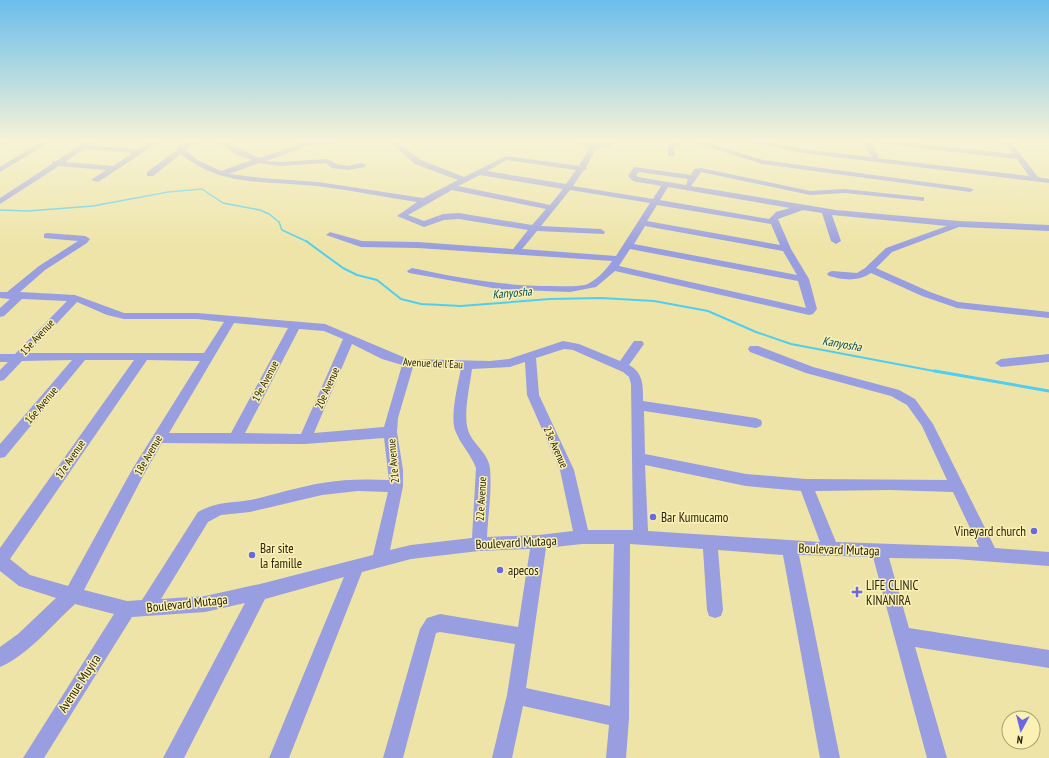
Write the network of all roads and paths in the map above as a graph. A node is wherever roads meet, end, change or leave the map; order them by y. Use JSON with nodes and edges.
{"nodes":[{"id":1,"x":37,"y":177,"type":"edge"},
{"id":2,"x":99,"y":177,"type":"edge"},
{"id":3,"x":236,"y":177,"type":"edge"},
{"id":4,"x":262,"y":177,"type":"edge"},
{"id":5,"x":298,"y":177,"type":"edge"},
{"id":6,"x":457,"y":177,"type":"edge"},
{"id":7,"x":469,"y":177,"type":"edge"},
{"id":8,"x":510,"y":177,"type":"edge"},
{"id":9,"x":577,"y":177,"type":"edge"},
{"id":10,"x":634,"y":177,"type":"edge"},
{"id":11,"x":692,"y":177,"type":"edge"},
{"id":12,"x":736,"y":177,"type":"edge"},
{"id":13,"x":823,"y":177,"type":"edge"},
{"id":14,"x":841,"y":177,"type":"edge"},
{"id":15,"x":1034,"y":177,"type":"edge"},
{"id":16,"x":95,"y":180,"type":"dead end"},
{"id":17,"x":464,"y":180,"type":"junction"},
{"id":18,"x":1049,"y":181,"type":"edge"},
{"id":19,"x":842,"y":182,"type":"junction"},
{"id":20,"x":666,"y":184,"type":"junction"},
{"id":21,"x":450,"y":187,"type":"junction"},
{"id":22,"x":688,"y":187,"type":"junction"},
{"id":23,"x":570,"y":188,"type":"junction"},
{"id":24,"x":970,"y":190,"type":"dead end"},
{"id":25,"x":921,"y":199,"type":"dead end"},
{"id":26,"x":424,"y":201,"type":"junction"},
{"id":27,"x":1,"y":202,"type":"edge"},
{"id":28,"x":655,"y":202,"type":"junction"},
{"id":29,"x":552,"y":208,"type":"junction"},
{"id":30,"x":808,"y":208,"type":"junction"},
{"id":31,"x":826,"y":211,"type":"junction"},
{"id":32,"x":774,"y":222,"type":"junction"},
{"id":33,"x":642,"y":223,"type":"junction"},
{"id":34,"x":959,"y":224,"type":"junction"},
{"id":35,"x":534,"y":228,"type":"junction"},
{"id":36,"x":1049,"y":228,"type":"edge"},
{"id":37,"x":601,"y":232,"type":"dead end"},
{"id":38,"x":330,"y":235,"type":"dead end"},
{"id":39,"x":48,"y":236,"type":"dead end"},
{"id":40,"x":836,"y":241,"type":"dead end"},
{"id":41,"x":628,"y":246,"type":"junction"},
{"id":42,"x":786,"y":249,"type":"junction"},
{"id":43,"x":515,"y":252,"type":"junction"},
{"id":44,"x":616,"y":264,"type":"junction"},
{"id":45,"x":870,"y":269,"type":"junction"},
{"id":46,"x":412,"y":271,"type":"dead end"},
{"id":47,"x":832,"y":274,"type":"dead end"},
{"id":48,"x":804,"y":279,"type":"junction"},
{"id":49,"x":10,"y":295,"type":"edge"},
{"id":50,"x":75,"y":298,"type":"junction"},
{"id":51,"x":0,"y":314,"type":"edge"},
{"id":52,"x":1049,"y":315,"type":"edge"},
{"id":53,"x":231,"y":319,"type":"junction"},
{"id":54,"x":296,"y":324,"type":"junction"},
{"id":55,"x":349,"y":338,"type":"junction"},
{"id":56,"x":638,"y":344,"type":"dead end"},
{"id":57,"x":754,"y":349,"type":"dead end"},
{"id":58,"x":82,"y":356,"type":"junction"},
{"id":59,"x":19,"y":357,"type":"junction"},
{"id":60,"x":142,"y":357,"type":"junction"},
{"id":61,"x":206,"y":357,"type":"junction"},
{"id":62,"x":530,"y":357,"type":"junction"},
{"id":63,"x":0,"y":358,"type":"edge"},
{"id":64,"x":1049,"y":358,"type":"edge"},
{"id":65,"x":408,"y":363,"type":"junction"},
{"id":66,"x":1001,"y":363,"type":"dead end"},
{"id":67,"x":467,"y":364,"type":"junction"},
{"id":68,"x":622,"y":368,"type":"junction"},
{"id":69,"x":0,"y":377,"type":"edge"},
{"id":70,"x":637,"y":405,"type":"junction"},
{"id":71,"x":756,"y":423,"type":"dead end"},
{"id":72,"x":390,"y":432,"type":"junction"},
{"id":73,"x":158,"y":438,"type":"junction"},
{"id":74,"x":235,"y":439,"type":"junction"},
{"id":75,"x":305,"y":439,"type":"junction"},
{"id":76,"x":0,"y":453,"type":"edge"},
{"id":77,"x":638,"y":458,"type":"junction"},
{"id":78,"x":806,"y":485,"type":"junction"},
{"id":79,"x":396,"y":486,"type":"junction"},
{"id":80,"x":957,"y":486,"type":"junction"},
{"id":81,"x":622,"y":536,"type":"junction"},
{"id":82,"x":582,"y":537,"type":"junction"},
{"id":83,"x":641,"y":537,"type":"junction"},
{"id":84,"x":710,"y":541,"type":"junction"},
{"id":85,"x":539,"y":542,"type":"junction"},
{"id":86,"x":479,"y":544,"type":"junction"},
{"id":87,"x":790,"y":548,"type":"junction"},
{"id":88,"x":831,"y":550,"type":"junction"},
{"id":89,"x":879,"y":550,"type":"junction"},
{"id":90,"x":990,"y":554,"type":"junction"},
{"id":91,"x":1049,"y":559,"type":"edge"},
{"id":92,"x":380,"y":560,"type":"junction"},
{"id":93,"x":0,"y":561,"type":"edge"},
{"id":94,"x":356,"y":567,"type":"junction"},
{"id":95,"x":260,"y":592,"type":"junction"},
{"id":96,"x":72,"y":595,"type":"junction"},
{"id":97,"x":146,"y":608,"type":"junction"},
{"id":98,"x":127,"y":609,"type":"junction"},
{"id":99,"x":715,"y":610,"type":"dead end"},
{"id":100,"x":903,"y":636,"type":"junction"},
{"id":101,"x":524,"y":637,"type":"junction"},
{"id":102,"x":0,"y":658,"type":"edge"},
{"id":103,"x":1049,"y":659,"type":"edge"},
{"id":104,"x":516,"y":695,"type":"junction"},
{"id":105,"x":619,"y":718,"type":"junction"},
{"id":106,"x":33,"y":758,"type":"edge"},
{"id":107,"x":173,"y":758,"type":"edge"},
{"id":108,"x":279,"y":758,"type":"edge"},
{"id":109,"x":393,"y":758,"type":"edge"},
{"id":110,"x":502,"y":758,"type":"edge"},
{"id":111,"x":616,"y":758,"type":"edge"},
{"id":112,"x":830,"y":758,"type":"edge"},
{"id":113,"x":937,"y":758,"type":"edge"}],
"edges":[{"from":1,"to":27,"type":"street"},
{"from":2,"to":16,"type":"street"},
{"from":3,"to":4,"type":"street"},
{"from":5,"to":26,"type":"street"},
{"from":6,"to":17,"type":"street"},
{"from":7,"to":17,"type":"street"},
{"from":8,"to":23,"type":"street"},
{"from":9,"to":23,"type":"street"},
{"from":10,"to":20,"type":"street"},
{"from":11,"to":22,"type":"street"},
{"from":12,"to":19,"type":"street"},
{"from":13,"to":19,"type":"street"},
{"from":14,"to":19,"type":"street"},
{"from":15,"to":18,"type":"street"},
{"from":17,"to":21,"type":"street"},
{"from":19,"to":24,"type":"street"},
{"from":19,"to":25,"type":"street"},
{"from":20,"to":22,"type":"street"},
{"from":20,"to":28,"type":"street"},
{"from":21,"to":26,"type":"street"},
{"from":21,"to":29,"type":"street"},
{"from":22,"to":30,"type":"street"},
{"from":23,"to":28,"type":"street"},
{"from":23,"to":29,"type":"street"},
{"from":26,"to":35,"type":"street"},
{"from":28,"to":32,"type":"street"},
{"from":28,"to":33,"type":"street"},
{"from":29,"to":35,"type":"street"},
{"from":30,"to":31,"type":"street"},
{"from":30,"to":32,"type":"street"},
{"from":31,"to":34,"type":"street"},
{"from":31,"to":40,"type":"street"},
{"from":32,"to":42,"type":"street"},
{"from":33,"to":41,"type":"street"},
{"from":33,"to":42,"type":"street"},
{"from":34,"to":36,"type":"street"},
{"from":34,"to":45,"type":"street"},
{"from":35,"to":37,"type":"street"},
{"from":35,"to":43,"type":"street"},
{"from":38,"to":43,"type":"street"},
{"from":39,"to":49,"type":"street"},
{"from":41,"to":44,"type":"street"},
{"from":41,"to":48,"type":"street"},
{"from":42,"to":48,"type":"street"},
{"from":43,"to":44,"type":"street"},
{"from":44,"to":46,"type":"street"},
{"from":44,"to":48,"type":"street"},
{"from":45,"to":47,"type":"street"},
{"from":45,"to":52,"type":"street"},
{"from":49,"to":50,"type":"street","name":"Avenue de l'Eau"},
{"from":49,"to":51,"type":"street"},
{"from":50,"to":53,"type":"street","name":"Avenue de l'Eau"},
{"from":50,"to":59,"type":"street","name":"15e Avenue"},
{"from":53,"to":54,"type":"street","name":"Avenue de l'Eau"},
{"from":53,"to":61,"type":"street","name":"18e Avenue"},
{"from":54,"to":55,"type":"street","name":"Avenue de l'Eau"},
{"from":54,"to":74,"type":"street","name":"19e Avenue"},
{"from":55,"to":65,"type":"street","name":"Avenue de l'Eau"},
{"from":55,"to":75,"type":"street","name":"20e Avenue"},
{"from":56,"to":68,"type":"street"},
{"from":57,"to":80,"type":"street"},
{"from":58,"to":59,"type":"street"},
{"from":58,"to":60,"type":"street"},
{"from":58,"to":76,"type":"street","name":"16e Avenue"},
{"from":59,"to":63,"type":"street"},
{"from":59,"to":69,"type":"street","name":"15e Avenue"},
{"from":60,"to":61,"type":"street"},
{"from":60,"to":93,"type":"street","name":"17e Avenue"},
{"from":61,"to":73,"type":"street","name":"18e Avenue"},
{"from":62,"to":67,"type":"street","name":"Avenue de l'Eau"},
{"from":62,"to":68,"type":"street","name":"Avenue de l'Eau"},
{"from":62,"to":82,"type":"street","name":"23e Avenue"},
{"from":64,"to":66,"type":"street"},
{"from":65,"to":67,"type":"street","name":"Avenue de l'Eau"},
{"from":65,"to":72,"type":"street","name":"21e Avenue"},
{"from":67,"to":86,"type":"street","name":"22e Avenue"},
{"from":68,"to":70,"type":"street","name":"Avenue de l'Eau"},
{"from":70,"to":71,"type":"street"},
{"from":70,"to":77,"type":"street","name":"Avenue de l'Eau"},
{"from":72,"to":75,"type":"street"},
{"from":72,"to":79,"type":"street","name":"21e Avenue"},
{"from":73,"to":74,"type":"street"},
{"from":73,"to":96,"type":"street","name":"18e Avenue"},
{"from":74,"to":75,"type":"street"},
{"from":77,"to":78,"type":"street"},
{"from":77,"to":83,"type":"street","name":"Avenue de l'Eau"},
{"from":78,"to":80,"type":"street"},
{"from":78,"to":88,"type":"street"},
{"from":79,"to":92,"type":"street","name":"21e Avenue"},
{"from":79,"to":97,"type":"street"},
{"from":80,"to":90,"type":"street"},
{"from":81,"to":82,"type":"street","name":"Boulevard Mutaga"},
{"from":81,"to":83,"type":"street","name":"Boulevard Mutaga"},
{"from":81,"to":105,"type":"street"},
{"from":82,"to":85,"type":"street","name":"Boulevard Mutaga"},
{"from":83,"to":84,"type":"street","name":"Boulevard Mutaga"},
{"from":84,"to":87,"type":"street","name":"Boulevard Mutaga"},
{"from":84,"to":99,"type":"street"},
{"from":85,"to":86,"type":"street","name":"Boulevard Mutaga"},
{"from":85,"to":101,"type":"street"},
{"from":86,"to":92,"type":"street","name":"Boulevard Mutaga"},
{"from":87,"to":88,"type":"street","name":"Boulevard Mutaga"},
{"from":87,"to":112,"type":"street"},
{"from":88,"to":89,"type":"street","name":"Boulevard Mutaga"},
{"from":89,"to":90,"type":"street","name":"Boulevard Mutaga"},
{"from":89,"to":100,"type":"street"},
{"from":90,"to":91,"type":"street","name":"Boulevard Mutaga"},
{"from":92,"to":94,"type":"street","name":"Boulevard Mutaga"},
{"from":93,"to":96,"type":"street","name":"Boulevard Mutaga"},
{"from":94,"to":95,"type":"street","name":"Boulevard Mutaga"},
{"from":94,"to":108,"type":"street"},
{"from":95,"to":97,"type":"street","name":"Boulevard Mutaga"},
{"from":95,"to":107,"type":"street"},
{"from":96,"to":98,"type":"street","name":"Boulevard Mutaga"},
{"from":96,"to":102,"type":"street","name":"18e Avenue"},
{"from":97,"to":98,"type":"street","name":"Boulevard Mutaga"},
{"from":98,"to":106,"type":"street","name":"Avenue Muyira"},
{"from":100,"to":103,"type":"street"},
{"from":100,"to":113,"type":"street"},
{"from":101,"to":104,"type":"street"},
{"from":101,"to":109,"type":"street"},
{"from":104,"to":105,"type":"street"},
{"from":104,"to":110,"type":"street"},
{"from":105,"to":111,"type":"street"}]}
